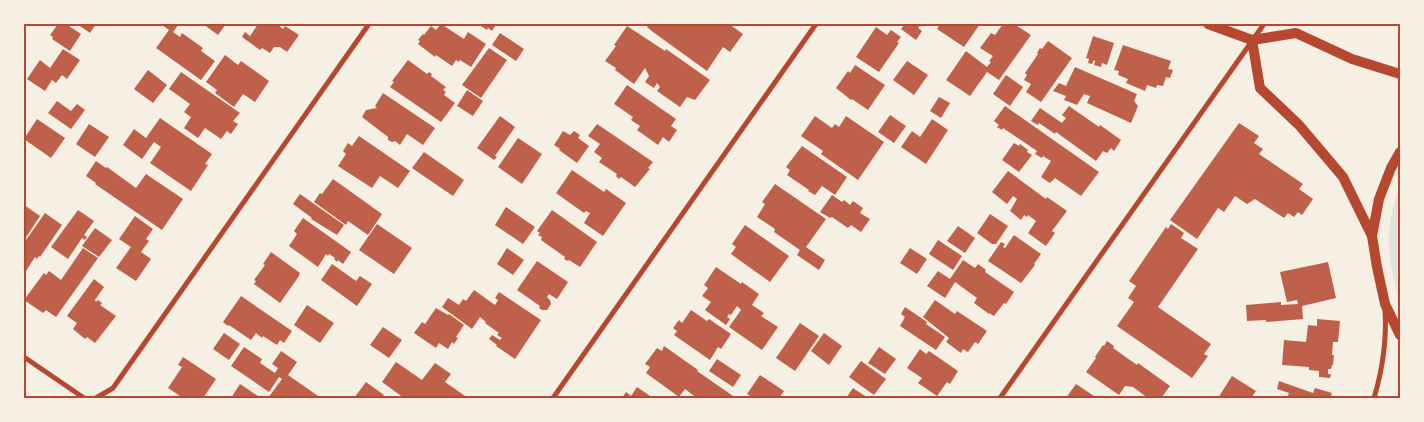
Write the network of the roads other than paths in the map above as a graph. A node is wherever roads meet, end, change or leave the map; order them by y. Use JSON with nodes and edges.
{"nodes":[{"id":1,"x":369,"y":24,"type":"edge"},
{"id":2,"x":816,"y":24,"type":"edge"},
{"id":3,"x":1208,"y":24,"type":"edge"},
{"id":4,"x":1264,"y":24,"type":"edge"},
{"id":5,"x":1252,"y":40,"type":"junction"},
{"id":6,"x":1400,"y":74,"type":"edge"},
{"id":7,"x":1400,"y":152,"type":"edge"},
{"id":8,"x":1372,"y":236,"type":"junction"},
{"id":9,"x":1385,"y":304,"type":"junction"},
{"id":10,"x":1400,"y":335,"type":"edge"},
{"id":11,"x":24,"y":357,"type":"edge"},
{"id":12,"x":84,"y":398,"type":"edge"},
{"id":13,"x":96,"y":398,"type":"edge"},
{"id":14,"x":553,"y":398,"type":"edge"},
{"id":15,"x":1000,"y":398,"type":"edge"},
{"id":16,"x":1374,"y":398,"type":"edge"}],
"edges":[{"from":1,"to":13,"type":"street"},
{"from":2,"to":14,"type":"street"},
{"from":3,"to":5,"type":"main road"},
{"from":4,"to":5,"type":"street"},
{"from":5,"to":6,"type":"main road"},
{"from":5,"to":8,"type":"main road"},
{"from":5,"to":15,"type":"street"},
{"from":7,"to":8,"type":"main road"},
{"from":8,"to":9,"type":"main road"},
{"from":9,"to":10,"type":"main road"},
{"from":9,"to":16,"type":"street"},
{"from":11,"to":12,"type":"street"}]}
